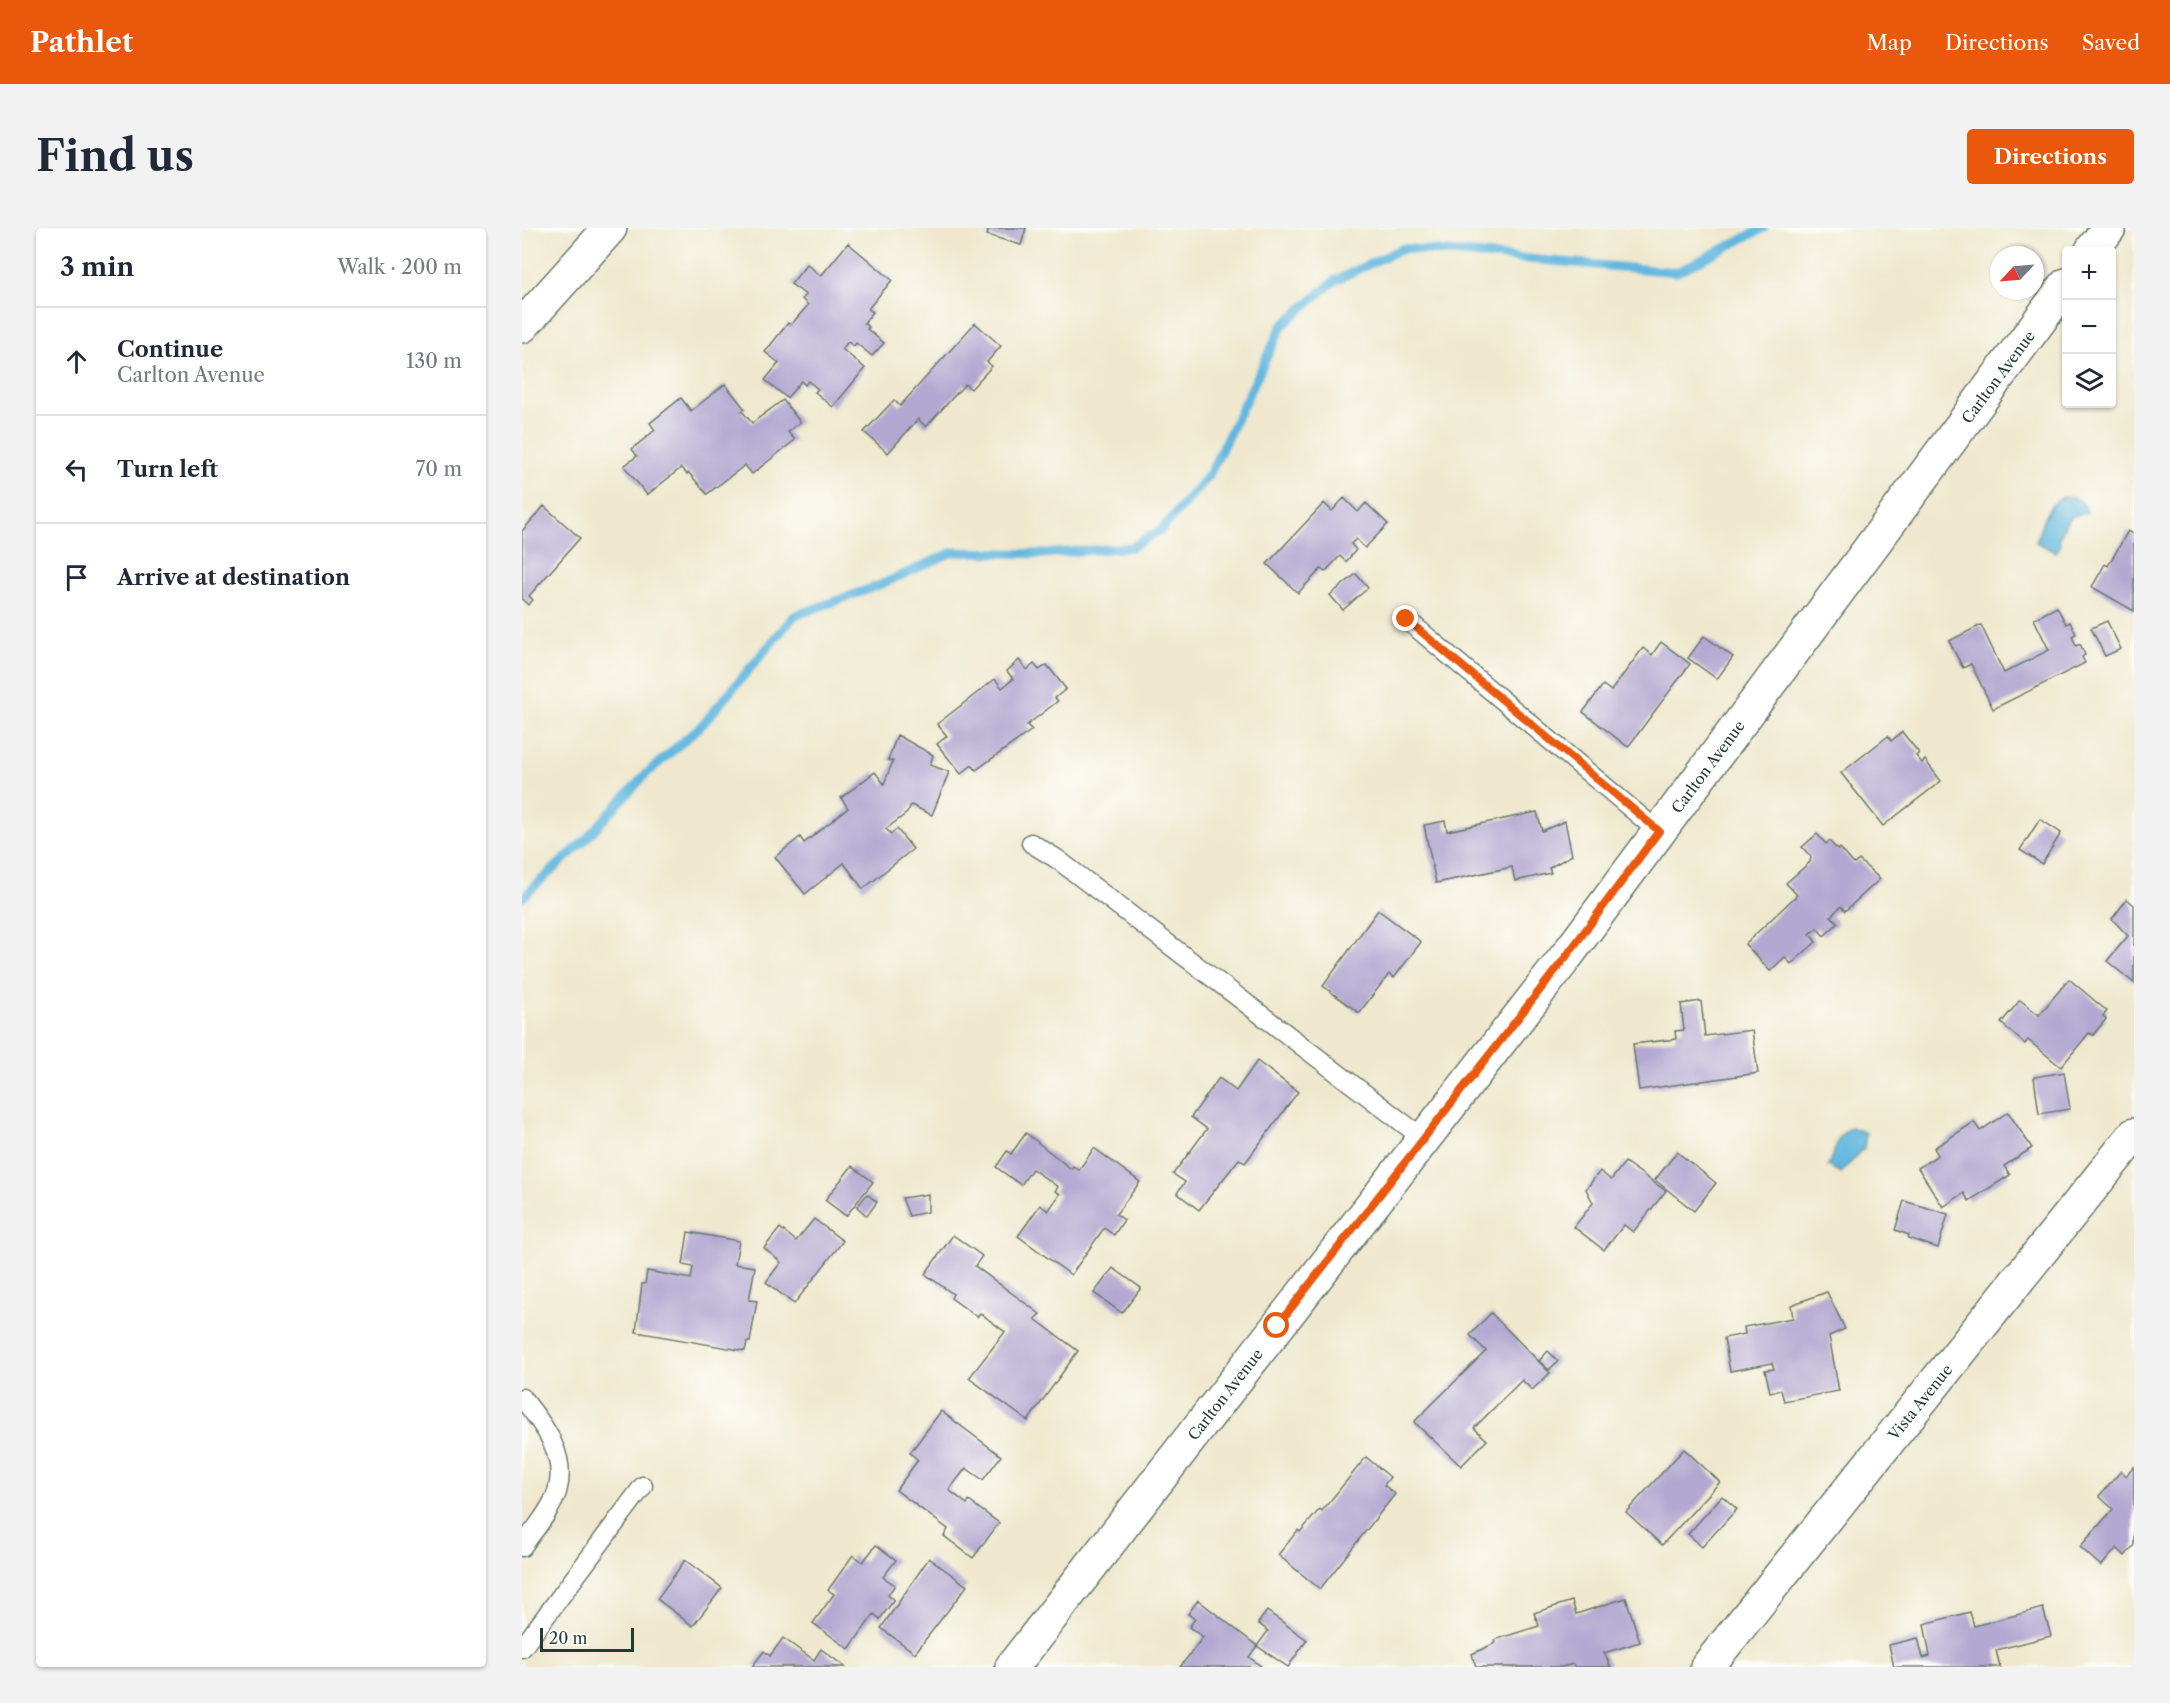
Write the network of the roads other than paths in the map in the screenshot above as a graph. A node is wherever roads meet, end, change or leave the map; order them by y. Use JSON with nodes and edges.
{"nodes":[{"id":1,"x":610,"y":228,"type":"edge"},
{"id":2,"x":2109,"y":228,"type":"edge"},
{"id":3,"x":2095,"y":246,"type":"edge"},
{"id":4,"x":2062,"y":292,"type":"edge"},
{"id":5,"x":522,"y":326,"type":"edge"},
{"id":6,"x":1406,"y":619,"type":"dead end"},
{"id":7,"x":1659,"y":831,"type":"junction"},
{"id":8,"x":1031,"y":843,"type":"dead end"},
{"id":9,"x":2134,"y":1135,"type":"edge"},
{"id":10,"x":1424,"y":1140,"type":"junction"},
{"id":11,"x":522,"y":1398,"type":"edge"},
{"id":12,"x":643,"y":1486,"type":"dead end"},
{"id":13,"x":522,"y":1547,"type":"edge"},
{"id":14,"x":522,"y":1648,"type":"edge"},
{"id":15,"x":1012,"y":1667,"type":"edge"},
{"id":16,"x":1707,"y":1667,"type":"edge"}],
"edges":[{"from":1,"to":5,"type":"street"},
{"from":2,"to":3,"type":"street"},
{"from":4,"to":7,"type":"street","name":"Carlton Avenue"},
{"from":6,"to":7,"type":"lane"},
{"from":7,"to":10,"type":"street","name":"Carlton Avenue"},
{"from":8,"to":10,"type":"lane"},
{"from":9,"to":16,"type":"street","name":"Vista Avenue"},
{"from":10,"to":15,"type":"street","name":"Carlton Avenue"},
{"from":11,"to":13,"type":"lane"},
{"from":12,"to":14,"type":"lane"}]}
